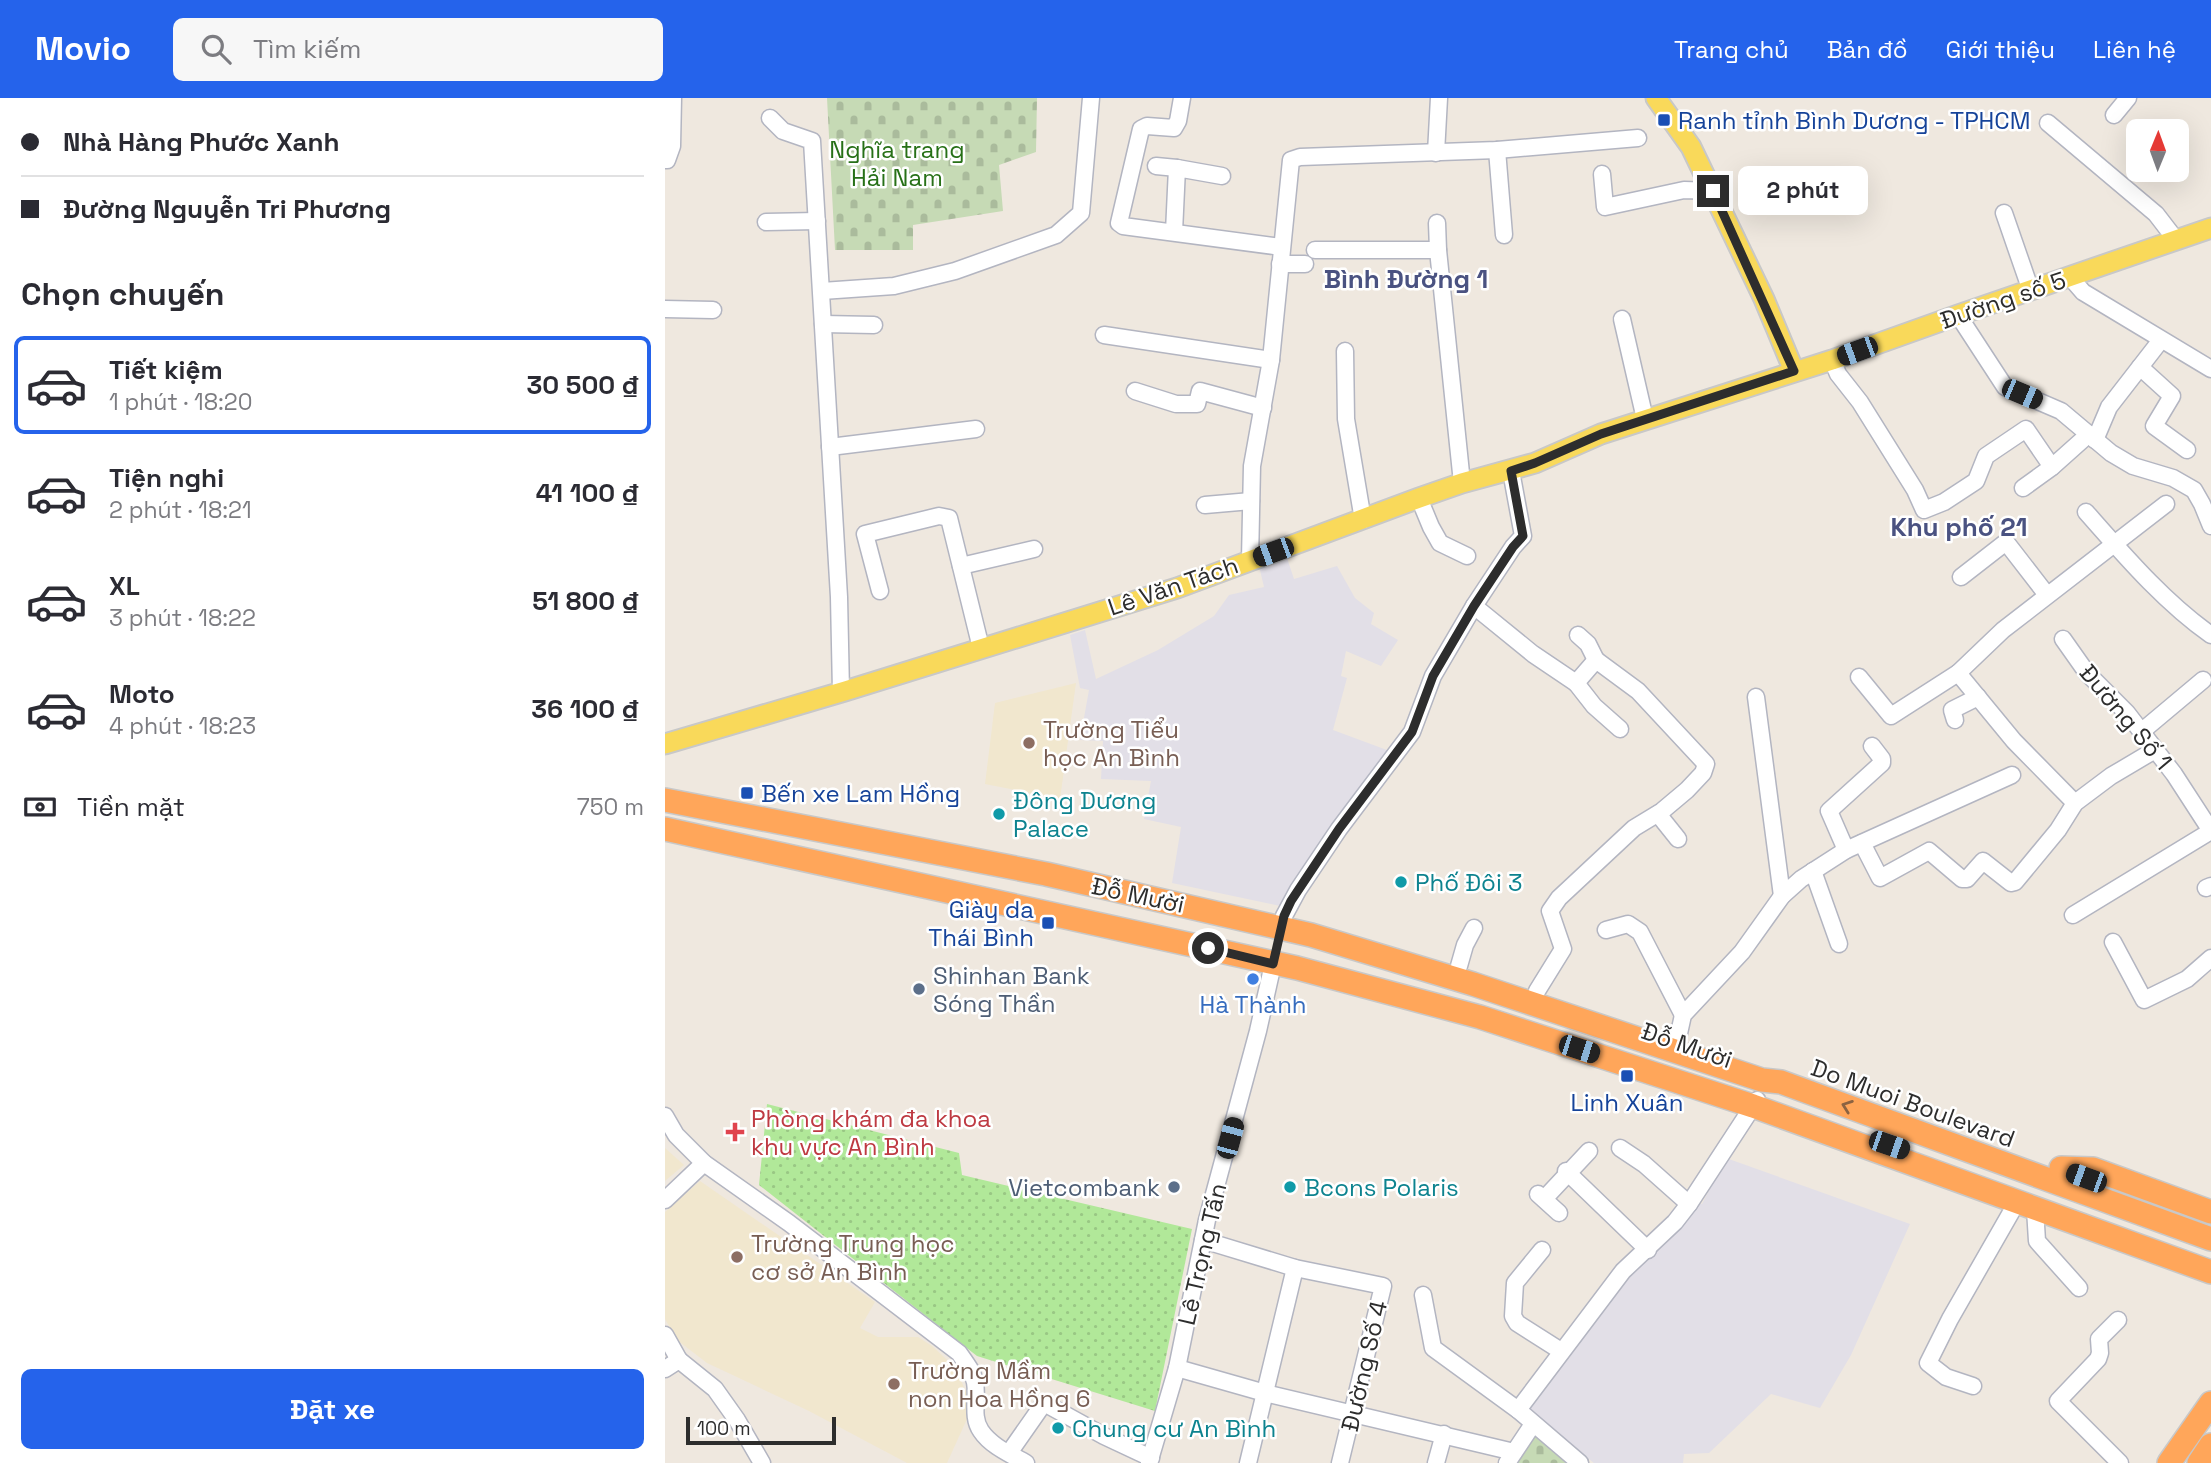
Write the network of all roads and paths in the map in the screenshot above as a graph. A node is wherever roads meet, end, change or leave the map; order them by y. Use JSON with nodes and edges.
{"nodes":[{"id":1,"x":673,"y":98,"type":"edge"},
{"id":2,"x":1091,"y":98,"type":"edge"},
{"id":3,"x":1182,"y":98,"type":"edge"},
{"id":4,"x":1439,"y":98,"type":"edge"},
{"id":5,"x":1656,"y":98,"type":"edge"},
{"id":6,"x":2128,"y":98,"type":"edge"},
{"id":7,"x":2114,"y":115,"type":"dead end"},
{"id":8,"x":770,"y":118,"type":"dead end"},
{"id":9,"x":2048,"y":123,"type":"dead end"},
{"id":10,"x":1638,"y":138,"type":"dead end"},
{"id":11,"x":1497,"y":150,"type":"junction"},
{"id":12,"x":1436,"y":153,"type":"junction"},
{"id":13,"x":665,"y":160,"type":"edge"},
{"id":14,"x":1156,"y":166,"type":"dead end"},
{"id":15,"x":1177,"y":169,"type":"junction"},
{"id":16,"x":1602,"y":174,"type":"dead end"},
{"id":17,"x":1222,"y":176,"type":"dead end"},
{"id":18,"x":1713,"y":191,"type":"junction"},
{"id":19,"x":2004,"y":213,"type":"dead end"},
{"id":20,"x":817,"y":221,"type":"junction"},
{"id":21,"x":767,"y":222,"type":"dead end"},
{"id":22,"x":1437,"y":223,"type":"dead end"},
{"id":23,"x":2211,"y":228,"type":"edge"},
{"id":24,"x":1174,"y":232,"type":"junction"},
{"id":25,"x":1504,"y":235,"type":"dead end"},
{"id":26,"x":2176,"y":240,"type":"junction"},
{"id":27,"x":1281,"y":247,"type":"junction"},
{"id":28,"x":1315,"y":250,"type":"dead end"},
{"id":29,"x":1438,"y":250,"type":"junction"},
{"id":30,"x":1280,"y":264,"type":"junction"},
{"id":31,"x":1305,"y":264,"type":"dead end"},
{"id":32,"x":2070,"y":277,"type":"junction"},
{"id":33,"x":822,"y":291,"type":"junction"},
{"id":34,"x":2031,"y":291,"type":"junction"},
{"id":35,"x":665,"y":309,"type":"edge"},
{"id":36,"x":713,"y":310,"type":"dead end"},
{"id":37,"x":1958,"y":315,"type":"junction"},
{"id":38,"x":1622,"y":319,"type":"dead end"},
{"id":39,"x":823,"y":324,"type":"junction"},
{"id":40,"x":874,"y":325,"type":"dead end"},
{"id":41,"x":1104,"y":335,"type":"dead end"},
{"id":42,"x":2161,"y":340,"type":"junction"},
{"id":43,"x":1345,"y":351,"type":"dead end"},
{"id":44,"x":1271,"y":360,"type":"junction"},
{"id":45,"x":1832,"y":360,"type":"junction"},
{"id":46,"x":2140,"y":367,"type":"junction"},
{"id":47,"x":2211,"y":369,"type":"edge"},
{"id":48,"x":1794,"y":371,"type":"junction"},
{"id":49,"x":1135,"y":391,"type":"dead end"},
{"id":50,"x":1262,"y":408,"type":"junction"},
{"id":51,"x":1645,"y":419,"type":"junction"},
{"id":52,"x":976,"y":429,"type":"dead end"},
{"id":53,"x":2092,"y":437,"type":"junction"},
{"id":54,"x":830,"y":447,"type":"junction"},
{"id":55,"x":2187,"y":450,"type":"dead end"},
{"id":56,"x":2052,"y":467,"type":"junction"},
{"id":57,"x":1511,"y":471,"type":"junction"},
{"id":58,"x":1462,"y":483,"type":"junction"},
{"id":59,"x":2023,"y":488,"type":"dead end"},
{"id":60,"x":1419,"y":498,"type":"junction"},
{"id":61,"x":1251,"y":501,"type":"junction"},
{"id":62,"x":2166,"y":503,"type":"dead end"},
{"id":63,"x":1205,"y":505,"type":"dead end"},
{"id":64,"x":2086,"y":512,"type":"dead end"},
{"id":65,"x":1363,"y":520,"type":"junction"},
{"id":66,"x":2211,"y":526,"type":"edge"},
{"id":67,"x":2114,"y":544,"type":"junction"},
{"id":68,"x":1034,"y":549,"type":"dead end"},
{"id":69,"x":1467,"y":556,"type":"dead end"},
{"id":70,"x":1250,"y":560,"type":"junction"},
{"id":71,"x":961,"y":566,"type":"junction"},
{"id":72,"x":1961,"y":577,"type":"dead end"},
{"id":73,"x":880,"y":592,"type":"dead end"},
{"id":74,"x":2047,"y":594,"type":"junction"},
{"id":75,"x":1474,"y":606,"type":"junction"},
{"id":76,"x":1578,"y":635,"type":"dead end"},
{"id":77,"x":2211,"y":635,"type":"edge"},
{"id":78,"x":2063,"y":639,"type":"dead end"},
{"id":79,"x":981,"y":648,"type":"junction"},
{"id":80,"x":1596,"y":660,"type":"junction"},
{"id":81,"x":1958,"y":673,"type":"junction"},
{"id":82,"x":1859,"y":677,"type":"dead end"},
{"id":83,"x":2203,"y":680,"type":"dead end"},
{"id":84,"x":1576,"y":683,"type":"junction"},
{"id":85,"x":841,"y":692,"type":"junction"},
{"id":86,"x":1978,"y":696,"type":"junction"},
{"id":87,"x":1756,"y":697,"type":"dead end"},
{"id":88,"x":1955,"y":720,"type":"dead end"},
{"id":89,"x":1620,"y":729,"type":"dead end"},
{"id":90,"x":2141,"y":732,"type":"junction"},
{"id":91,"x":665,"y":744,"type":"edge"},
{"id":92,"x":1871,"y":746,"type":"dead end"},
{"id":93,"x":2155,"y":750,"type":"junction"},
{"id":94,"x":2013,"y":775,"type":"dead end"},
{"id":95,"x":665,"y":787,"type":"edge"},
{"id":96,"x":665,"y":800,"type":"edge"},
{"id":97,"x":2075,"y":803,"type":"junction"},
{"id":98,"x":1658,"y":814,"type":"junction"},
{"id":99,"x":665,"y":820,"type":"edge"},
{"id":100,"x":665,"y":829,"type":"edge"},
{"id":101,"x":2211,"y":831,"type":"edge"},
{"id":102,"x":1678,"y":839,"type":"dead end"},
{"id":103,"x":1862,"y":843,"type":"junction"},
{"id":104,"x":1846,"y":850,"type":"junction"},
{"id":105,"x":1813,"y":871,"type":"junction"},
{"id":106,"x":1781,"y":896,"type":"junction"},
{"id":107,"x":2073,"y":915,"type":"dead end"},
{"id":108,"x":1282,"y":922,"type":"junction"},
{"id":109,"x":1474,"y":928,"type":"dead end"},
{"id":110,"x":1606,"y":930,"type":"dead end"},
{"id":111,"x":2113,"y":942,"type":"dead end"},
{"id":112,"x":1839,"y":944,"type":"dead end"},
{"id":113,"x":1274,"y":958,"type":"junction"},
{"id":114,"x":2211,"y":958,"type":"edge"},
{"id":115,"x":1459,"y":966,"type":"junction"},
{"id":116,"x":1537,"y":991,"type":"junction"},
{"id":117,"x":1683,"y":1015,"type":"junction"},
{"id":118,"x":1678,"y":1038,"type":"junction"},
{"id":119,"x":1781,"y":1082,"type":"junction"},
{"id":120,"x":1756,"y":1101,"type":"junction"},
{"id":121,"x":665,"y":1116,"type":"edge"},
{"id":122,"x":1912,"y":1129,"type":"junction"},
{"id":123,"x":1855,"y":1133,"type":"junction"},
{"id":124,"x":1831,"y":1135,"type":"junction"},
{"id":125,"x":1620,"y":1148,"type":"dead end"},
{"id":126,"x":1589,"y":1151,"type":"dead end"},
{"id":127,"x":1918,"y":1161,"type":"junction"},
{"id":128,"x":704,"y":1163,"type":"junction"},
{"id":129,"x":2060,"y":1168,"type":"junction"},
{"id":130,"x":1567,"y":1172,"type":"junction"},
{"id":131,"x":2029,"y":1197,"type":"junction"},
{"id":132,"x":665,"y":1200,"type":"edge"},
{"id":133,"x":1689,"y":1204,"type":"junction"},
{"id":134,"x":2211,"y":1212,"type":"edge"},
{"id":135,"x":1559,"y":1213,"type":"dead end"},
{"id":136,"x":2211,"y":1223,"type":"edge"},
{"id":137,"x":2211,"y":1239,"type":"edge"},
{"id":138,"x":1203,"y":1240,"type":"junction"},
{"id":139,"x":1542,"y":1250,"type":"dead end"},
{"id":140,"x":1648,"y":1250,"type":"junction"},
{"id":141,"x":2211,"y":1255,"type":"edge"},
{"id":142,"x":1295,"y":1268,"type":"junction"},
{"id":143,"x":2211,"y":1272,"type":"edge"},
{"id":144,"x":2079,"y":1288,"type":"dead end"},
{"id":145,"x":2211,"y":1288,"type":"edge"},
{"id":146,"x":1423,"y":1295,"type":"dead end"},
{"id":147,"x":2118,"y":1320,"type":"dead end"},
{"id":148,"x":665,"y":1335,"type":"edge"},
{"id":149,"x":1562,"y":1351,"type":"junction"},
{"id":150,"x":672,"y":1365,"type":"edge"},
{"id":151,"x":1177,"y":1368,"type":"junction"},
{"id":152,"x":1973,"y":1386,"type":"dead end"},
{"id":153,"x":1265,"y":1393,"type":"junction"},
{"id":154,"x":2211,"y":1402,"type":"edge"},
{"id":155,"x":1518,"y":1410,"type":"junction"},
{"id":156,"x":1353,"y":1412,"type":"junction"},
{"id":157,"x":1534,"y":1424,"type":"junction"},
{"id":158,"x":2211,"y":1428,"type":"edge"},
{"id":159,"x":1444,"y":1434,"type":"junction"},
{"id":160,"x":2211,"y":1445,"type":"edge"},
{"id":161,"x":1511,"y":1457,"type":"edge"},
{"id":162,"x":1006,"y":1458,"type":"edge"},
{"id":163,"x":1150,"y":1461,"type":"edge"},
{"id":164,"x":762,"y":1463,"type":"edge"},
{"id":165,"x":1026,"y":1463,"type":"edge"},
{"id":166,"x":1248,"y":1463,"type":"edge"},
{"id":167,"x":1341,"y":1463,"type":"edge"},
{"id":168,"x":1436,"y":1463,"type":"edge"},
{"id":169,"x":1580,"y":1463,"type":"edge"},
{"id":170,"x":2120,"y":1463,"type":"edge"},
{"id":171,"x":2169,"y":1463,"type":"edge"},
{"id":172,"x":2186,"y":1463,"type":"edge"},
{"id":173,"x":2199,"y":1463,"type":"edge"}],
"edges":[{"from":1,"to":13,"type":"street"},
{"from":2,"to":33,"type":"street"},
{"from":3,"to":24,"type":"street"},
{"from":4,"to":12,"type":"street"},
{"from":5,"to":18,"type":"main road"},
{"from":6,"to":7,"type":"street"},
{"from":8,"to":20,"type":"street"},
{"from":9,"to":26,"type":"street"},
{"from":10,"to":11,"type":"street"},
{"from":11,"to":12,"type":"street"},
{"from":11,"to":25,"type":"street"},
{"from":12,"to":27,"type":"street"},
{"from":14,"to":15,"type":"street"},
{"from":15,"to":17,"type":"street"},
{"from":15,"to":24,"type":"street"},
{"from":16,"to":18,"type":"street"},
{"from":18,"to":48,"type":"main road"},
{"from":19,"to":34,"type":"street"},
{"from":20,"to":21,"type":"street"},
{"from":20,"to":33,"type":"street"},
{"from":22,"to":29,"type":"street"},
{"from":23,"to":26,"type":"main road","name":"Đường số 5"},
{"from":24,"to":27,"type":"street"},
{"from":26,"to":32,"type":"main road","name":"Đường số 5"},
{"from":27,"to":30,"type":"street"},
{"from":28,"to":29,"type":"street"},
{"from":29,"to":58,"type":"street"},
{"from":30,"to":31,"type":"street"},
{"from":30,"to":44,"type":"street"},
{"from":32,"to":34,"type":"main road","name":"Đường số 5"},
{"from":32,"to":42,"type":"street"},
{"from":33,"to":39,"type":"street"},
{"from":34,"to":37,"type":"main road","name":"Đường số 5"},
{"from":35,"to":36,"type":"street"},
{"from":37,"to":45,"type":"main road","name":"Đường số 5"},
{"from":37,"to":53,"type":"street"},
{"from":38,"to":51,"type":"street"},
{"from":39,"to":40,"type":"street"},
{"from":39,"to":54,"type":"street"},
{"from":41,"to":44,"type":"street"},
{"from":42,"to":46,"type":"street"},
{"from":42,"to":47,"type":"street"},
{"from":43,"to":65,"type":"street"},
{"from":44,"to":50,"type":"street"},
{"from":45,"to":48,"type":"main road","name":"Đường số 5"},
{"from":45,"to":56,"type":"street"},
{"from":46,"to":53,"type":"street"},
{"from":46,"to":55,"type":"street"},
{"from":48,"to":51,"type":"main road","name":"Lê Văn Tách"},
{"from":49,"to":50,"type":"street"},
{"from":50,"to":61,"type":"street"},
{"from":51,"to":57,"type":"main road","name":"Lê Văn Tách"},
{"from":52,"to":54,"type":"street"},
{"from":53,"to":56,"type":"street"},
{"from":53,"to":66,"type":"street"},
{"from":54,"to":85,"type":"street"},
{"from":56,"to":59,"type":"street"},
{"from":57,"to":58,"type":"main road","name":"Lê Văn Tách"},
{"from":57,"to":75,"type":"street"},
{"from":58,"to":60,"type":"main road","name":"Lê Văn Tách"},
{"from":60,"to":65,"type":"main road","name":"Lê Văn Tách"},
{"from":60,"to":69,"type":"street"},
{"from":61,"to":63,"type":"street"},
{"from":61,"to":70,"type":"street"},
{"from":62,"to":67,"type":"street"},
{"from":64,"to":67,"type":"street"},
{"from":65,"to":70,"type":"main road","name":"Lê Văn Tách"},
{"from":67,"to":74,"type":"street"},
{"from":67,"to":77,"type":"street"},
{"from":68,"to":71,"type":"street"},
{"from":70,"to":79,"type":"main road","name":"Lê Văn Tách"},
{"from":71,"to":73,"type":"street"},
{"from":71,"to":79,"type":"street"},
{"from":72,"to":74,"type":"street"},
{"from":74,"to":81,"type":"street"},
{"from":75,"to":84,"type":"street"},
{"from":75,"to":108,"type":"street"},
{"from":76,"to":80,"type":"street"},
{"from":78,"to":90,"type":"street","name":"Đường Số 1"},
{"from":79,"to":85,"type":"main road","name":"Lê Văn Tách"},
{"from":80,"to":84,"type":"street"},
{"from":80,"to":98,"type":"street"},
{"from":81,"to":82,"type":"street"},
{"from":81,"to":86,"type":"street"},
{"from":83,"to":90,"type":"street"},
{"from":84,"to":89,"type":"street"},
{"from":85,"to":91,"type":"main road","name":"Lê Văn Tách"},
{"from":86,"to":88,"type":"street"},
{"from":86,"to":97,"type":"street"},
{"from":87,"to":106,"type":"street"},
{"from":90,"to":93,"type":"street","name":"Đường Số 1"},
{"from":92,"to":104,"type":"street"},
{"from":93,"to":97,"type":"street"},
{"from":93,"to":101,"type":"street","name":"Đường Số 1"},
{"from":94,"to":103,"type":"street"},
{"from":95,"to":108,"type":"highway","name":"Đỗ Mười"},
{"from":96,"to":108,"type":"highway","name":"Đỗ Mười"},
{"from":97,"to":103,"type":"street"},
{"from":98,"to":102,"type":"street"},
{"from":98,"to":116,"type":"street"},
{"from":99,"to":113,"type":"highway","name":"Đỗ Mười"},
{"from":100,"to":113,"type":"highway","name":"Đỗ Mười"},
{"from":101,"to":107,"type":"street"},
{"from":103,"to":104,"type":"street"},
{"from":104,"to":105,"type":"street"},
{"from":105,"to":106,"type":"street"},
{"from":105,"to":112,"type":"street"},
{"from":106,"to":117,"type":"street"},
{"from":108,"to":113,"type":"highway"},
{"from":108,"to":115,"type":"highway","name":"Đỗ Mười"},
{"from":108,"to":119,"type":"highway","name":"Đỗ Mười"},
{"from":109,"to":115,"type":"street"},
{"from":110,"to":117,"type":"street"},
{"from":111,"to":114,"type":"street"},
{"from":113,"to":120,"type":"highway","name":"Đỗ Mười"},
{"from":113,"to":138,"type":"street","name":"Lê Trọng Tấn"},
{"from":115,"to":116,"type":"highway","name":"Đỗ Mười"},
{"from":116,"to":118,"type":"highway","name":"Đỗ Mười"},
{"from":117,"to":118,"type":"street"},
{"from":118,"to":119,"type":"highway","name":"Do Muoi Boulevard"},
{"from":122,"to":119,"type":"highway","name":"Do Muoi Boulevard","one_way":true},
{"from":120,"to":123,"type":"highway","name":"Do Muoi Boulevard"},
{"from":120,"to":124,"type":"highway","name":"Do Muoi Boulevard"},
{"from":120,"to":133,"type":"street"},
{"from":121,"to":128,"type":"street"},
{"from":122,"to":129,"type":"highway"},
{"from":122,"to":131,"type":"highway","name":"Do Muoi Boulevard"},
{"from":123,"to":124,"type":"highway"},
{"from":123,"to":127,"type":"highway","name":"Do Muoi Boulevard"},
{"from":124,"to":127,"type":"highway","name":"Do Muoi Boulevard"},
{"from":125,"to":133,"type":"street"},
{"from":126,"to":130,"type":"street"},
{"from":127,"to":131,"type":"highway","name":"Do Muoi Boulevard"},
{"from":128,"to":132,"type":"street"},
{"from":128,"to":162,"type":"street"},
{"from":129,"to":134,"type":"highway"},
{"from":129,"to":136,"type":"highway"},
{"from":130,"to":135,"type":"street"},
{"from":130,"to":140,"type":"street"},
{"from":131,"to":137,"type":"highway"},
{"from":131,"to":141,"type":"highway"},
{"from":131,"to":143,"type":"highway","name":"Do Muoi Boulevard"},
{"from":131,"to":144,"type":"street"},
{"from":131,"to":145,"type":"highway"},
{"from":131,"to":152,"type":"street"},
{"from":133,"to":140,"type":"street"},
{"from":138,"to":142,"type":"street","name":"Đường Số 4"},
{"from":138,"to":151,"type":"street","name":"Lê Trọng Tấn"},
{"from":139,"to":149,"type":"street"},
{"from":140,"to":149,"type":"street"},
{"from":142,"to":153,"type":"street"},
{"from":142,"to":156,"type":"street","name":"Đường Số 4"},
{"from":146,"to":155,"type":"street"},
{"from":147,"to":170,"type":"street"},
{"from":148,"to":150,"type":"street"},
{"from":149,"to":155,"type":"street"},
{"from":150,"to":164,"type":"street"},
{"from":151,"to":153,"type":"street"},
{"from":151,"to":163,"type":"street","name":"Lê Trọng Tấn"},
{"from":153,"to":156,"type":"street"},
{"from":153,"to":166,"type":"street"},
{"from":154,"to":171,"type":"highway"},
{"from":155,"to":157,"type":"street"},
{"from":156,"to":159,"type":"street"},
{"from":156,"to":167,"type":"street","name":"Đường Số 4"},
{"from":157,"to":161,"type":"street"},
{"from":157,"to":169,"type":"street"},
{"from":158,"to":172,"type":"highway"},
{"from":159,"to":161,"type":"street"},
{"from":159,"to":168,"type":"street"},
{"from":160,"to":173,"type":"highway"},
{"from":162,"to":163,"type":"street"},
{"from":162,"to":165,"type":"street"}]}
